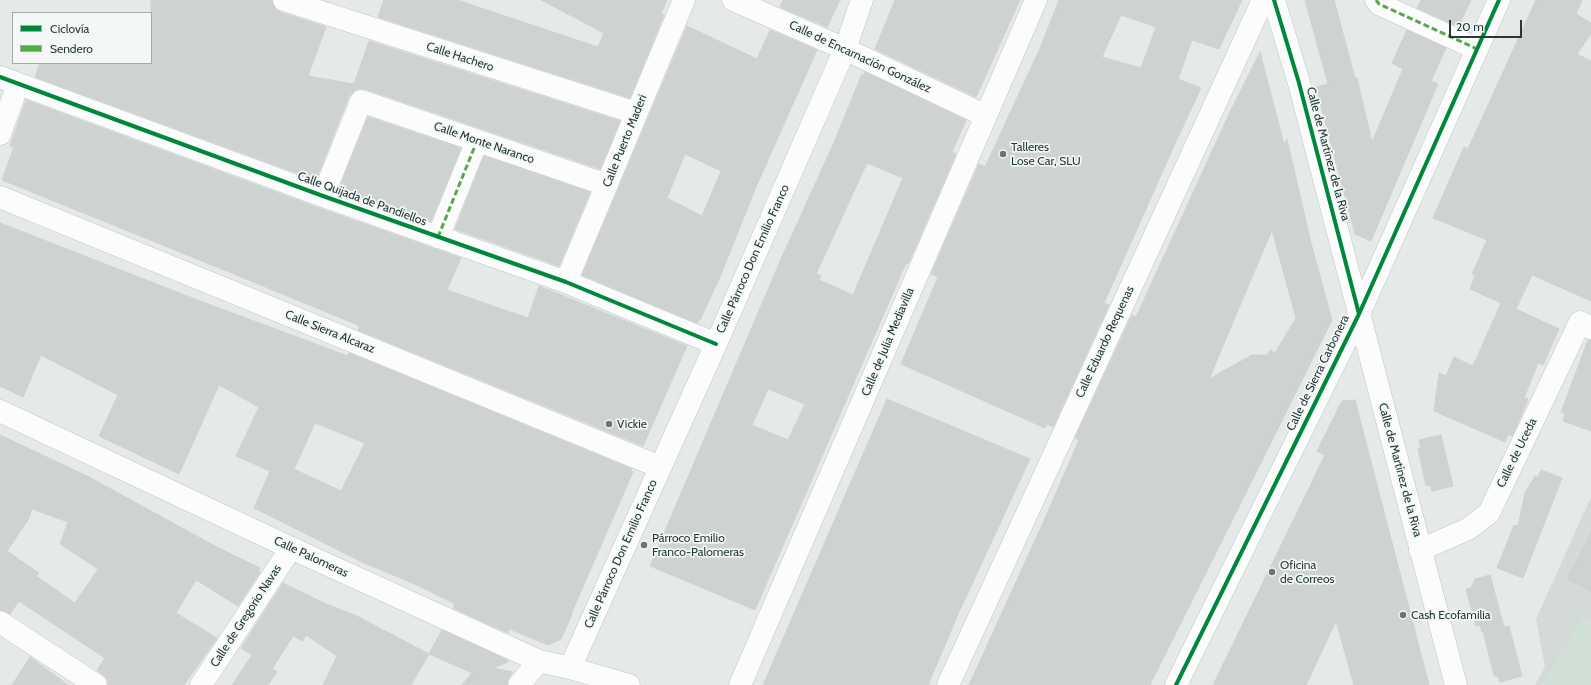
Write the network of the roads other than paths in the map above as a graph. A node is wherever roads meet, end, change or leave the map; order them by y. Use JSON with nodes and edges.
{"nodes":[{"id":1,"x":284,"y":0,"type":"edge"},
{"id":2,"x":684,"y":0,"type":"edge"},
{"id":3,"x":734,"y":0,"type":"edge"},
{"id":4,"x":862,"y":0,"type":"edge"},
{"id":5,"x":1036,"y":0,"type":"edge"},
{"id":6,"x":1263,"y":0,"type":"edge"},
{"id":7,"x":1274,"y":0,"type":"edge"},
{"id":8,"x":1376,"y":0,"type":"edge"},
{"id":9,"x":1499,"y":0,"type":"edge"},
{"id":10,"x":845,"y":48,"type":"junction"},
{"id":11,"x":1477,"y":49,"type":"junction"},
{"id":12,"x":9,"y":81,"type":"edge"},
{"id":13,"x":636,"y":113,"type":"junction"},
{"id":14,"x":986,"y":116,"type":"junction"},
{"id":15,"x":0,"y":134,"type":"edge"},
{"id":16,"x":477,"y":141,"type":"junction"},
{"id":17,"x":607,"y":185,"type":"junction"},
{"id":18,"x":322,"y":196,"type":"junction"},
{"id":19,"x":0,"y":197,"type":"edge"},
{"id":20,"x":438,"y":237,"type":"junction"},
{"id":21,"x":566,"y":282,"type":"junction"},
{"id":22,"x":1359,"y":314,"type":"junction"},
{"id":23,"x":1585,"y":325,"type":"edge"},
{"id":24,"x":716,"y":344,"type":"junction"},
{"id":25,"x":0,"y":411,"type":"edge"},
{"id":26,"x":660,"y":467,"type":"junction"},
{"id":27,"x":291,"y":548,"type":"junction"},
{"id":28,"x":1420,"y":550,"type":"junction"},
{"id":29,"x":0,"y":622,"type":"edge"},
{"id":30,"x":539,"y":661,"type":"junction"},
{"id":31,"x":570,"y":668,"type":"junction"},
{"id":32,"x":96,"y":685,"type":"edge"},
{"id":33,"x":201,"y":685,"type":"edge"},
{"id":34,"x":519,"y":685,"type":"edge"},
{"id":35,"x":629,"y":685,"type":"edge"},
{"id":36,"x":740,"y":685,"type":"edge"},
{"id":37,"x":948,"y":685,"type":"edge"},
{"id":38,"x":1176,"y":685,"type":"edge"},
{"id":39,"x":1456,"y":685,"type":"edge"}],
"edges":[{"from":1,"to":13,"type":"street","name":"Calle Hachero"},
{"from":2,"to":13,"type":"street","name":"Calle Puerto Maderi"},
{"from":3,"to":10,"type":"street","name":"Calle de Encarnación González"},
{"from":4,"to":10,"type":"street","name":"Calle Párroco Don Emilio Franco"},
{"from":5,"to":14,"type":"street","name":"Calle de Julia Mediavilla"},
{"from":6,"to":37,"type":"street","name":"Calle Eduardo Requenas"},
{"from":7,"to":22,"type":"street","name":"Calle de Martínez de la Riva"},
{"from":8,"to":11,"type":"street"},
{"from":9,"to":11,"type":"street","name":"Calle de Sierra Carbonera"},
{"from":10,"to":14,"type":"street","name":"Calle de Encarnación González"},
{"from":10,"to":24,"type":"street","name":"Calle Párroco Don Emilio Franco"},
{"from":11,"to":22,"type":"street","name":"Calle de Sierra Carbonera"},
{"from":12,"to":15,"type":"street"},
{"from":12,"to":18,"type":"street","name":"Calle Quijada de Pandiellos"},
{"from":13,"to":17,"type":"street","name":"Calle Puerto Maderi"},
{"from":14,"to":36,"type":"street","name":"Calle de Julia Mediavilla"},
{"from":16,"to":17,"type":"street","name":"Calle Monte Naranco"},
{"from":16,"to":18,"type":"street","name":"Calle Monte Naranco"},
{"from":16,"to":20,"type":"street"},
{"from":17,"to":21,"type":"street","name":"Calle Puerto Maderi"},
{"from":18,"to":20,"type":"street","name":"Calle Quijada de Pandiellos"},
{"from":19,"to":26,"type":"street","name":"Calle Sierra Alcaraz"},
{"from":20,"to":21,"type":"street","name":"Calle Quijada de Pandiellos"},
{"from":21,"to":24,"type":"street","name":"Calle Quijada de Pandiellos"},
{"from":22,"to":28,"type":"street","name":"Calle de Martínez de la Riva"},
{"from":22,"to":38,"type":"street","name":"Calle de Sierra Carbonera"},
{"from":23,"to":28,"type":"street","name":"Calle de Uceda"},
{"from":24,"to":26,"type":"street","name":"Calle Párroco Don Emilio Franco"},
{"from":25,"to":27,"type":"street","name":"Calle Palomeras"},
{"from":26,"to":31,"type":"street","name":"Calle Párroco Don Emilio Franco"},
{"from":27,"to":30,"type":"street","name":"Calle Palomeras"},
{"from":27,"to":33,"type":"street","name":"Calle de Gregorio Navas"},
{"from":28,"to":39,"type":"street","name":"Calle de Martínez de la Riva"},
{"from":29,"to":32,"type":"street"},
{"from":30,"to":31,"type":"street","name":"Calle Palomeras"},
{"from":30,"to":34,"type":"street"},
{"from":31,"to":35,"type":"street","name":"Calle Palomeras"}]}
